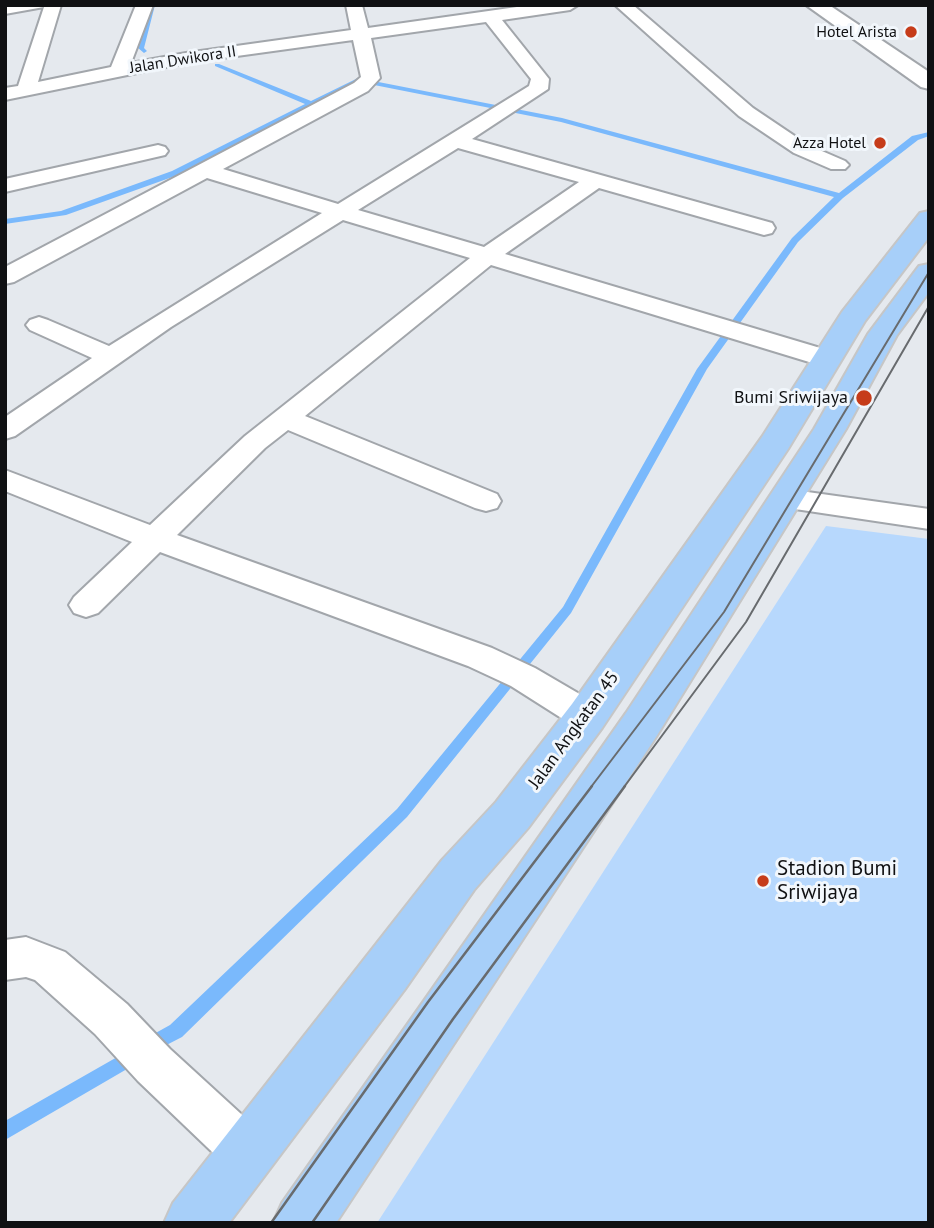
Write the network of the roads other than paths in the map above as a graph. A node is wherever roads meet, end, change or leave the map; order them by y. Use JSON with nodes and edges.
{"nodes":[{"id":1,"x":37,"y":5,"type":"edge"},
{"id":2,"x":53,"y":5,"type":"edge"},
{"id":3,"x":145,"y":5,"type":"edge"},
{"id":4,"x":354,"y":5,"type":"edge"},
{"id":5,"x":569,"y":5,"type":"edge"},
{"id":6,"x":623,"y":5,"type":"edge"},
{"id":7,"x":816,"y":5,"type":"edge"},
{"id":8,"x":5,"y":9,"type":"edge"},
{"id":9,"x":490,"y":16,"type":"junction"},
{"id":10,"x":362,"y":33,"type":"junction"},
{"id":11,"x":119,"y":70,"type":"junction"},
{"id":12,"x":929,"y":82,"type":"edge"},
{"id":13,"x":26,"y":90,"type":"junction"},
{"id":14,"x":5,"y":94,"type":"edge"},
{"id":15,"x":457,"y":141,"type":"junction"},
{"id":16,"x":158,"y":151,"type":"dead end"},
{"id":17,"x":838,"y":165,"type":"dead end"},
{"id":18,"x":203,"y":170,"type":"junction"},
{"id":19,"x":596,"y":180,"type":"junction"},
{"id":20,"x":5,"y":186,"type":"edge"},
{"id":21,"x":339,"y":211,"type":"junction"},
{"id":22,"x":929,"y":219,"type":"edge"},
{"id":23,"x":765,"y":228,"type":"dead end"},
{"id":24,"x":487,"y":256,"type":"junction"},
{"id":25,"x":929,"y":272,"type":"edge"},
{"id":26,"x":5,"y":277,"type":"edge"},
{"id":27,"x":39,"y":325,"type":"dead end"},
{"id":28,"x":111,"y":357,"type":"junction"},
{"id":29,"x":828,"y":359,"type":"junction"},
{"id":30,"x":285,"y":418,"type":"junction"},
{"id":31,"x":5,"y":429,"type":"edge"},
{"id":32,"x":5,"y":480,"type":"edge"},
{"id":33,"x":786,"y":499,"type":"junction"},
{"id":34,"x":486,"y":501,"type":"dead end"},
{"id":35,"x":929,"y":519,"type":"edge"},
{"id":36,"x":153,"y":538,"type":"junction"},
{"id":37,"x":86,"y":605,"type":"dead end"},
{"id":38,"x":587,"y":716,"type":"junction"},
{"id":39,"x":512,"y":815,"type":"junction"},
{"id":40,"x":524,"y":898,"type":"junction"},
{"id":41,"x":5,"y":960,"type":"edge"},
{"id":42,"x":247,"y":1152,"type":"junction"},
{"id":43,"x":193,"y":1223,"type":"edge"},
{"id":44,"x":302,"y":1223,"type":"edge"}],
"edges":[{"from":1,"to":8,"type":"street"},
{"from":2,"to":13,"type":"street"},
{"from":3,"to":11,"type":"street"},
{"from":4,"to":10,"type":"street"},
{"from":5,"to":9,"type":"street"},
{"from":6,"to":17,"type":"street"},
{"from":7,"to":12,"type":"street"},
{"from":9,"to":10,"type":"street","name":"Jalan Dwikora II"},
{"from":9,"to":15,"type":"street"},
{"from":10,"to":11,"type":"street","name":"Jalan Dwikora II"},
{"from":10,"to":18,"type":"street"},
{"from":11,"to":13,"type":"street","name":"Jalan Dwikora II"},
{"from":13,"to":14,"type":"street","name":"Jalan Dwikora II"},
{"from":15,"to":19,"type":"street"},
{"from":15,"to":21,"type":"street"},
{"from":16,"to":20,"type":"street"},
{"from":18,"to":21,"type":"street"},
{"from":18,"to":26,"type":"street"},
{"from":19,"to":23,"type":"street"},
{"from":19,"to":24,"type":"street"},
{"from":21,"to":24,"type":"street"},
{"from":21,"to":28,"type":"street"},
{"from":22,"to":29,"type":"main road","name":"Jalan Angkatan 45"},
{"from":24,"to":29,"type":"street"},
{"from":24,"to":30,"type":"street"},
{"from":25,"to":33,"type":"main road"},
{"from":27,"to":28,"type":"street"},
{"from":28,"to":31,"type":"street"},
{"from":29,"to":38,"type":"main road","name":"Jalan Angkatan 45"},
{"from":30,"to":34,"type":"street"},
{"from":30,"to":36,"type":"street"},
{"from":32,"to":36,"type":"street"},
{"from":33,"to":35,"type":"street"},
{"from":33,"to":40,"type":"main road"},
{"from":36,"to":37,"type":"street"},
{"from":36,"to":38,"type":"street"},
{"from":38,"to":39,"type":"main road","name":"Jalan Angkatan 45"},
{"from":39,"to":40,"type":"main road"},
{"from":39,"to":42,"type":"main road","name":"Jalan Angkatan 45"},
{"from":40,"to":44,"type":"main road"},
{"from":41,"to":42,"type":"street"},
{"from":42,"to":43,"type":"main road","name":"Jalan Angkatan 45"}]}
